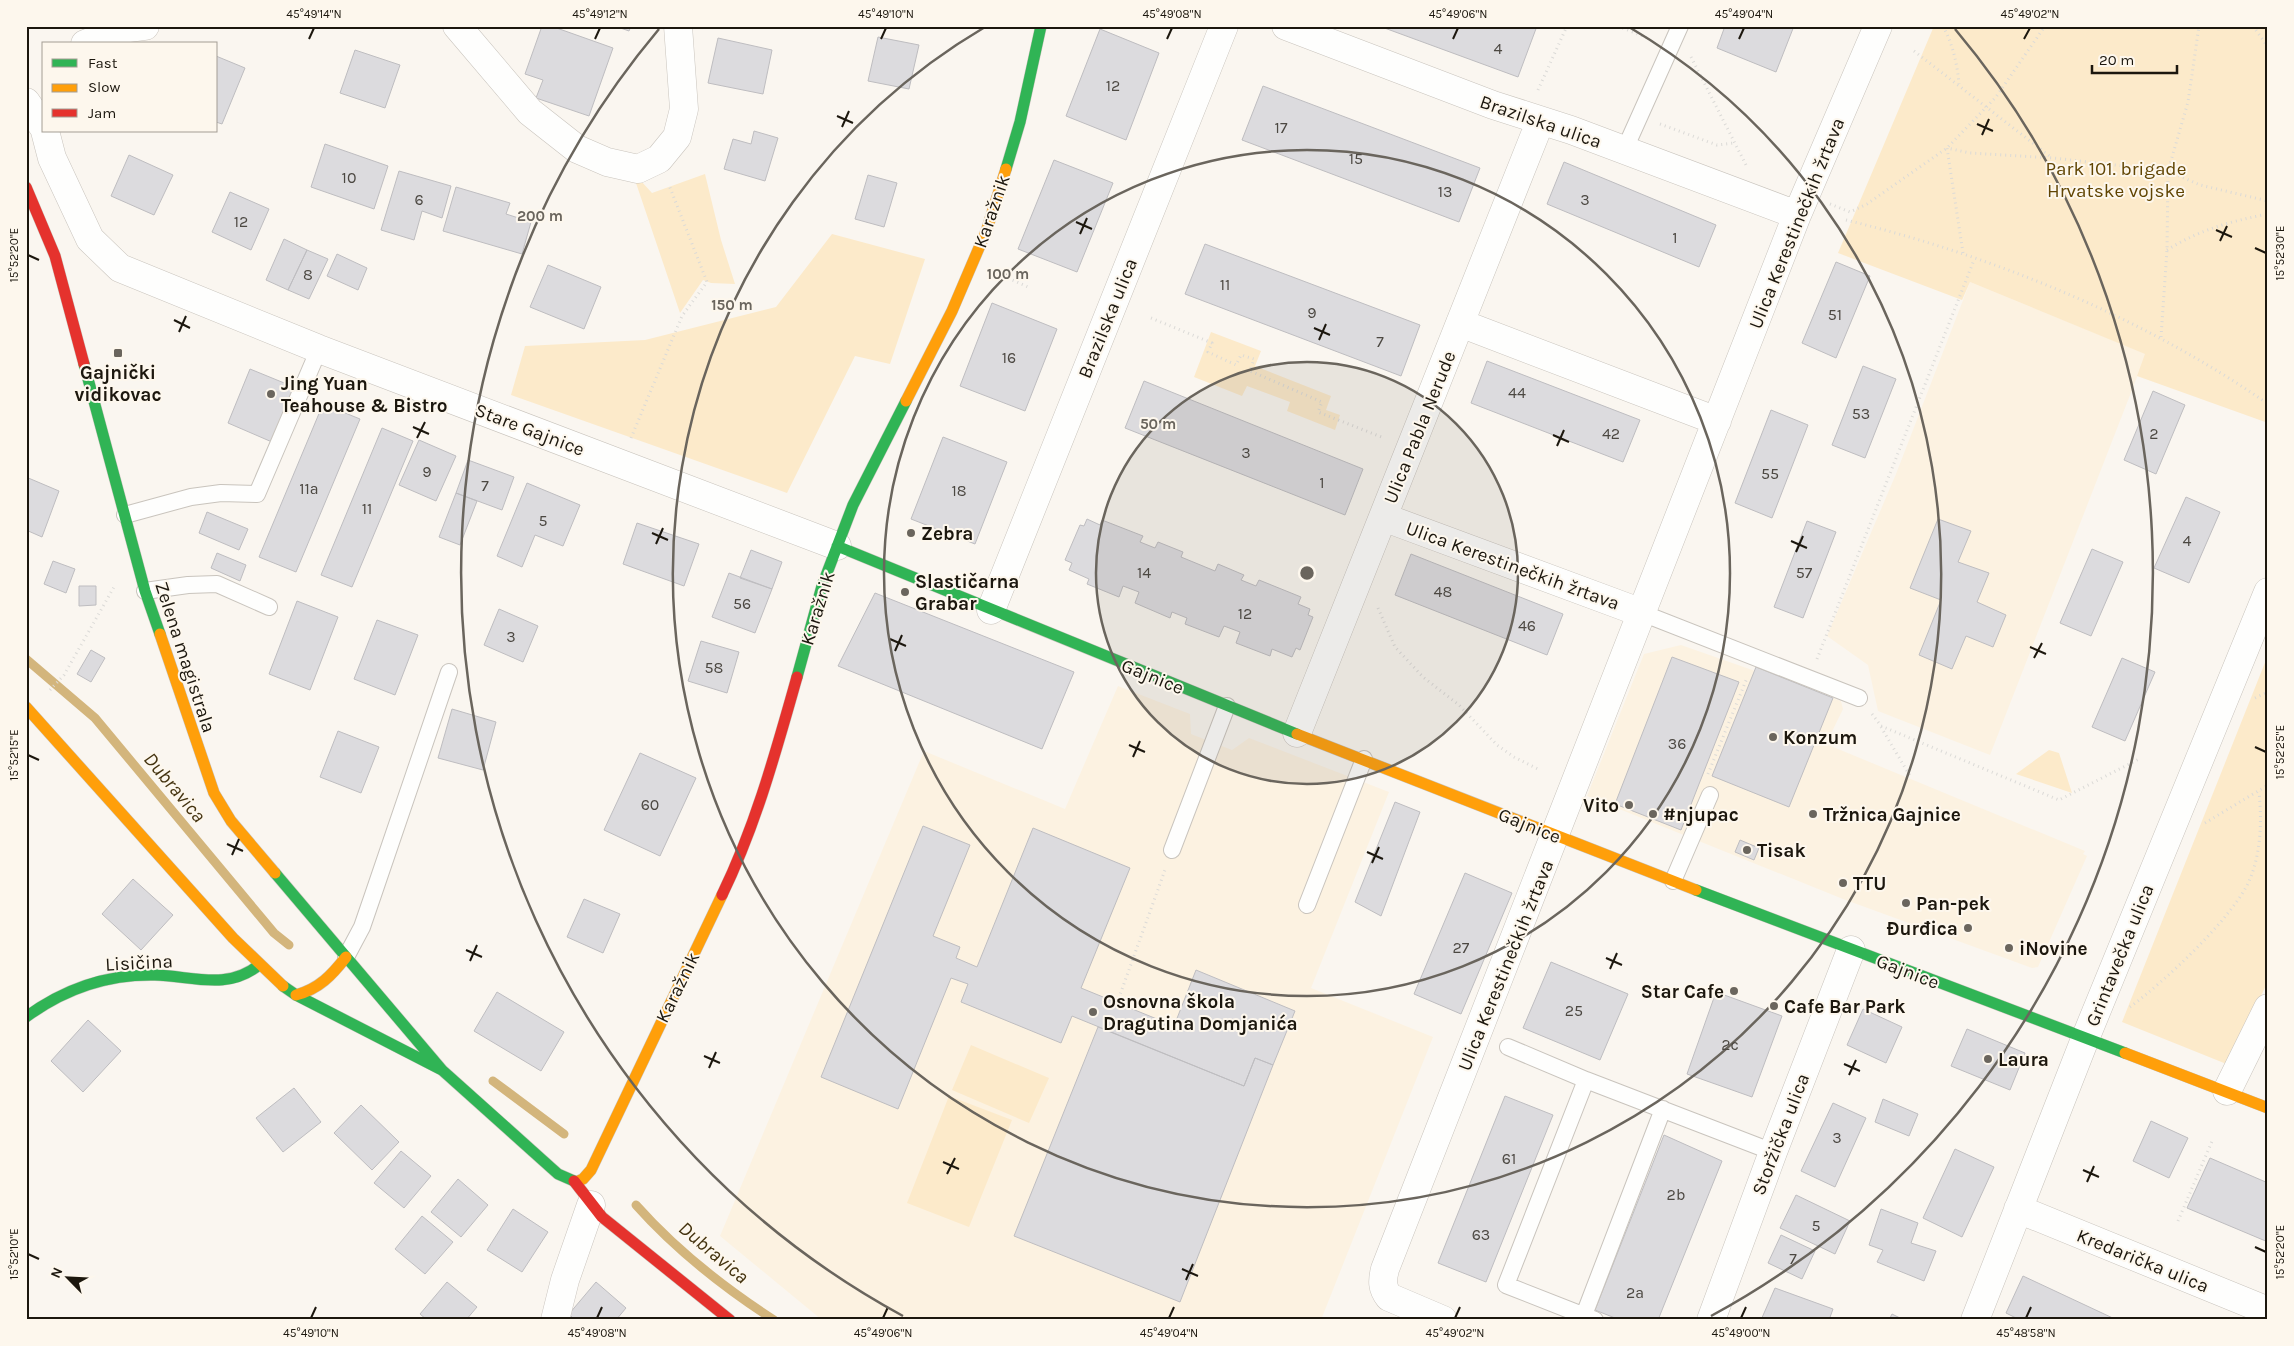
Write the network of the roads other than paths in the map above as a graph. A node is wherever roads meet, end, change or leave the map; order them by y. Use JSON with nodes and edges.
{"nodes":[{"id":1,"x":145,"y":26,"type":"edge"},
{"id":2,"x":457,"y":26,"type":"edge"},
{"id":3,"x":678,"y":26,"type":"edge"},
{"id":4,"x":1041,"y":26,"type":"edge"},
{"id":5,"x":1224,"y":26,"type":"edge"},
{"id":6,"x":1286,"y":26,"type":"edge"},
{"id":7,"x":1680,"y":26,"type":"edge"},
{"id":8,"x":1878,"y":26,"type":"edge"},
{"id":9,"x":90,"y":42,"type":"edge"},
{"id":10,"x":26,"y":102,"type":"edge"},
{"id":11,"x":1540,"y":122,"type":"junction"},
{"id":12,"x":42,"y":127,"type":"edge"},
{"id":13,"x":45,"y":132,"type":"edge"},
{"id":14,"x":1624,"y":151,"type":"junction"},
{"id":15,"x":26,"y":187,"type":"edge"},
{"id":16,"x":1797,"y":215,"type":"junction"},
{"id":17,"x":1460,"y":323,"type":"junction"},
{"id":18,"x":319,"y":349,"type":"junction"},
{"id":19,"x":1717,"y":421,"type":"junction"},
{"id":20,"x":125,"y":515,"type":"junction"},
{"id":21,"x":1383,"y":517,"type":"junction"},
{"id":22,"x":837,"y":546,"type":"junction"},
{"id":23,"x":145,"y":591,"type":"junction"},
{"id":24,"x":2268,"y":592,"type":"edge"},
{"id":25,"x":269,"y":607,"type":"dead end"},
{"id":26,"x":991,"y":610,"type":"junction"},
{"id":27,"x":1642,"y":613,"type":"junction"},
{"id":28,"x":449,"y":672,"type":"dead end"},
{"id":29,"x":1859,"y":698,"type":"road end"},
{"id":30,"x":1227,"y":706,"type":"junction"},
{"id":31,"x":26,"y":707,"type":"edge"},
{"id":32,"x":1297,"y":732,"type":"junction"},
{"id":33,"x":1364,"y":759,"type":"junction"},
{"id":34,"x":1710,"y":795,"type":"dead end"},
{"id":35,"x":1556,"y":836,"type":"junction"},
{"id":36,"x":1172,"y":850,"type":"road end"},
{"id":37,"x":1673,"y":881,"type":"junction"},
{"id":38,"x":1307,"y":904,"type":"dead end"},
{"id":39,"x":1852,"y":950,"type":"junction"},
{"id":40,"x":346,"y":957,"type":"junction"},
{"id":41,"x":259,"y":965,"type":"junction"},
{"id":42,"x":296,"y":995,"type":"junction"},
{"id":43,"x":2268,"y":1008,"type":"edge"},
{"id":44,"x":26,"y":1017,"type":"edge"},
{"id":45,"x":2085,"y":1038,"type":"junction"},
{"id":46,"x":1508,"y":1048,"type":"dead end"},
{"id":47,"x":442,"y":1070,"type":"junction"},
{"id":48,"x":1586,"y":1080,"type":"junction"},
{"id":49,"x":2227,"y":1091,"type":"junction"},
{"id":50,"x":2268,"y":1108,"type":"edge"},
{"id":51,"x":1663,"y":1109,"type":"junction"},
{"id":52,"x":1773,"y":1152,"type":"junction"},
{"id":53,"x":576,"y":1182,"type":"junction"},
{"id":54,"x":591,"y":1205,"type":"junction"},
{"id":55,"x":2018,"y":1209,"type":"junction"},
{"id":56,"x":2268,"y":1311,"type":"edge"},
{"id":57,"x":1590,"y":1318,"type":"edge"},
{"id":58,"x":555,"y":1320,"type":"edge"},
{"id":59,"x":730,"y":1320,"type":"edge"},
{"id":60,"x":1443,"y":1320,"type":"edge"},
{"id":61,"x":1711,"y":1320,"type":"edge"},
{"id":62,"x":1975,"y":1320,"type":"edge"}],
"edges":[{"from":1,"to":9,"type":"street"},
{"from":2,"to":3,"type":"street"},
{"from":4,"to":22,"type":"street","name":"Karažnik"},
{"from":5,"to":26,"type":"street","name":"Brazilska ulica"},
{"from":6,"to":11,"type":"street","name":"Brazilska ulica"},
{"from":7,"to":14,"type":"lane"},
{"from":8,"to":16,"type":"street","name":"Ulica Kerestinečkih žrtava"},
{"from":10,"to":12,"type":"street","name":"Stare Gajnice"},
{"from":11,"to":14,"type":"street","name":"Brazilska ulica"},
{"from":11,"to":17,"type":"street","name":"Ulica Pabla Nerude"},
{"from":13,"to":18,"type":"street","name":"Stare Gajnice"},
{"from":14,"to":16,"type":"street","name":"Brazilska ulica"},
{"from":15,"to":20,"type":"street","name":"Zelena magistrala"},
{"from":16,"to":19,"type":"street","name":"Ulica Kerestinečkih žrtava"},
{"from":17,"to":19,"type":"street"},
{"from":17,"to":21,"type":"street","name":"Ulica Pabla Nerude"},
{"from":18,"to":20,"type":"lane"},
{"from":18,"to":22,"type":"street","name":"Stare Gajnice"},
{"from":19,"to":27,"type":"street","name":"Ulica Kerestinečkih žrtava"},
{"from":20,"to":23,"type":"street","name":"Zelena magistrala"},
{"from":21,"to":27,"type":"street","name":"Ulica Kerestinečkih žrtava"},
{"from":21,"to":32,"type":"street","name":"Ulica Pabla Nerude"},
{"from":22,"to":26,"type":"street","name":"Gajnice"},
{"from":22,"to":53,"type":"street","name":"Karažnik"},
{"from":23,"to":25,"type":"lane"},
{"from":23,"to":40,"type":"street","name":"Zelena magistrala"},
{"from":24,"to":45,"type":"street","name":"Grintavečka ulica"},
{"from":26,"to":30,"type":"street","name":"Gajnice"},
{"from":27,"to":29,"type":"lane"},
{"from":27,"to":35,"type":"street","name":"Ulica Kerestinečkih žrtava"},
{"from":28,"to":40,"type":"lane"},
{"from":30,"to":32,"type":"street","name":"Gajnice"},
{"from":30,"to":36,"type":"lane"},
{"from":31,"to":41,"type":"street"},
{"from":32,"to":33,"type":"street","name":"Gajnice"},
{"from":33,"to":35,"type":"street","name":"Gajnice"},
{"from":33,"to":38,"type":"lane"},
{"from":34,"to":37,"type":"lane"},
{"from":35,"to":37,"type":"street","name":"Gajnice"},
{"from":35,"to":60,"type":"street","name":"Ulica Kerestinečkih žrtava"},
{"from":37,"to":39,"type":"street","name":"Gajnice"},
{"from":39,"to":45,"type":"street","name":"Gajnice"},
{"from":39,"to":52,"type":"street","name":"Storžička ulica"},
{"from":40,"to":42,"type":"street"},
{"from":40,"to":47,"type":"street","name":"Zelena magistrala"},
{"from":41,"to":42,"type":"street"},
{"from":41,"to":44,"type":"street","name":"Lisičina"},
{"from":42,"to":47,"type":"street"},
{"from":43,"to":49,"type":"street"},
{"from":45,"to":49,"type":"street","name":"Gajnice"},
{"from":45,"to":55,"type":"street","name":"Grintavečka ulica"},
{"from":46,"to":48,"type":"lane"},
{"from":47,"to":53,"type":"street"},
{"from":48,"to":51,"type":"lane"},
{"from":48,"to":57,"type":"lane"},
{"from":49,"to":50,"type":"street","name":"Gajnice"},
{"from":51,"to":52,"type":"lane"},
{"from":51,"to":57,"type":"lane"},
{"from":52,"to":61,"type":"street","name":"Storžička ulica"},
{"from":53,"to":54,"type":"street"},
{"from":54,"to":58,"type":"street"},
{"from":54,"to":59,"type":"street"},
{"from":55,"to":56,"type":"street","name":"Kredarička ulica"},
{"from":55,"to":62,"type":"street","name":"Grintavečka ulica"}]}
